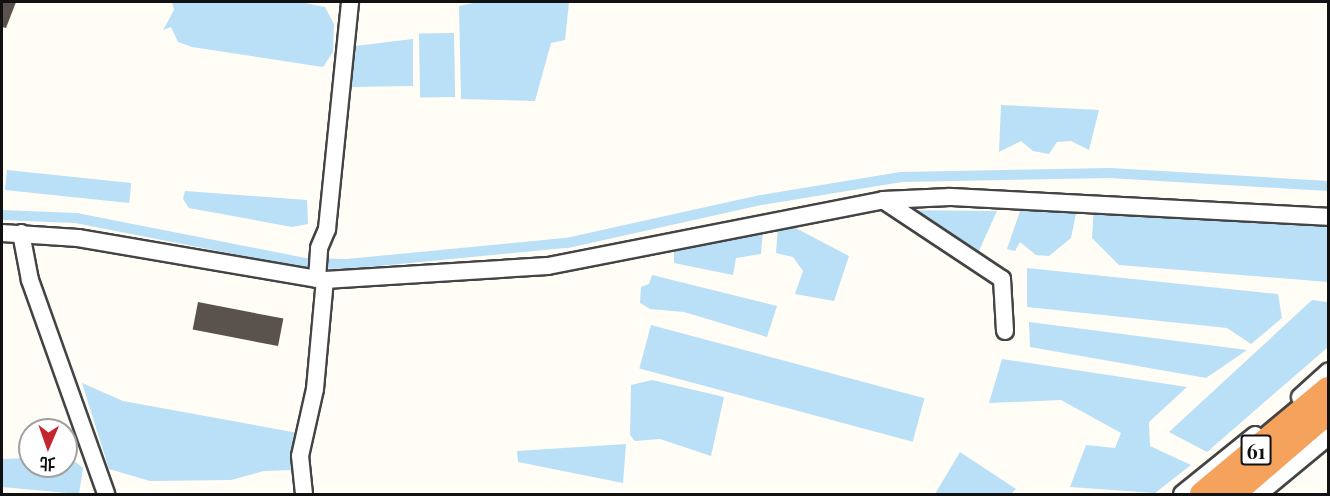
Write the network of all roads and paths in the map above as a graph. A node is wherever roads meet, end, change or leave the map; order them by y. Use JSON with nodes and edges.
{"nodes":[{"id":1,"x":350,"y":2,"type":"edge"},
{"id":2,"x":883,"y":200,"type":"junction"},
{"id":3,"x":1329,"y":217,"type":"edge"},
{"id":4,"x":2,"y":233,"type":"edge"},
{"id":5,"x":21,"y":233,"type":"junction"},
{"id":6,"x":321,"y":280,"type":"junction"},
{"id":7,"x":1005,"y":331,"type":"dead end"},
{"id":8,"x":1329,"y":372,"type":"edge"},
{"id":9,"x":1329,"y":381,"type":"edge"},
{"id":10,"x":1329,"y":389,"type":"edge"},
{"id":11,"x":1319,"y":409,"type":"edge"},
{"id":12,"x":1329,"y":425,"type":"edge"},
{"id":13,"x":1329,"y":437,"type":"edge"},
{"id":14,"x":1329,"y":444,"type":"edge"},
{"id":15,"x":1262,"y":488,"type":"edge"},
{"id":16,"x":105,"y":495,"type":"edge"},
{"id":17,"x":304,"y":495,"type":"edge"},
{"id":18,"x":1182,"y":495,"type":"edge"},
{"id":19,"x":1202,"y":495,"type":"edge"},
{"id":20,"x":1233,"y":495,"type":"edge"}],
"edges":[{"from":1,"to":6,"type":"street"},
{"from":2,"to":3,"type":"street"},
{"from":2,"to":6,"type":"street"},
{"from":2,"to":7,"type":"street"},
{"from":4,"to":5,"type":"street"},
{"from":5,"to":6,"type":"street"},
{"from":5,"to":16,"type":"street"},
{"from":6,"to":17,"type":"street"},
{"from":8,"to":18,"type":"street"},
{"from":9,"to":11,"type":"highway"},
{"from":10,"to":11,"type":"highway","number":"61"},
{"from":11,"to":15,"type":"highway","number":"61"},
{"from":11,"to":19,"type":"highway","number":"61"},
{"from":12,"to":15,"type":"highway"},
{"from":13,"to":15,"type":"street"},
{"from":14,"to":15,"type":"street"},
{"from":15,"to":20,"type":"highway","number":"61"}]}
